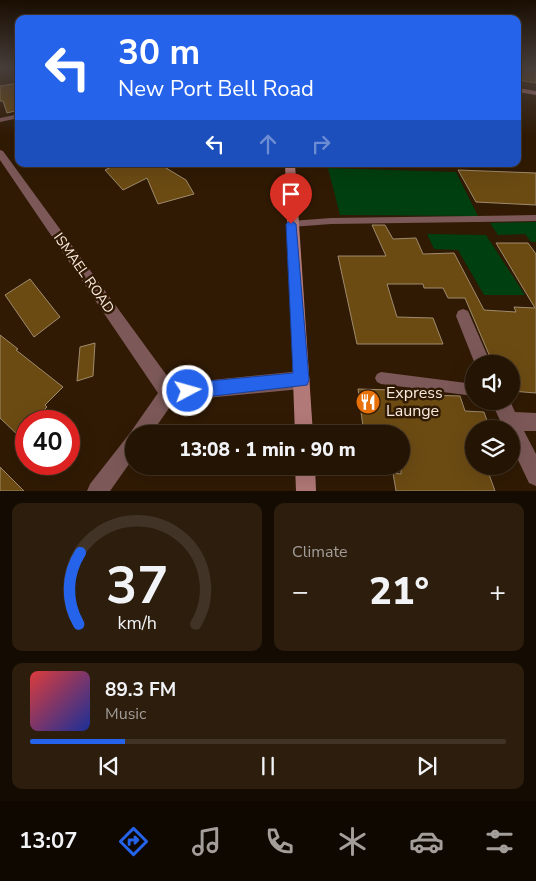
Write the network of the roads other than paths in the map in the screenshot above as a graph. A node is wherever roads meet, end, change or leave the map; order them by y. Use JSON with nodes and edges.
{"nodes":[{"id":1,"x":523,"y":91,"type":"edge"},
{"id":2,"x":536,"y":93,"type":"edge"},
{"id":3,"x":15,"y":117,"type":"edge"},
{"id":4,"x":0,"y":120,"type":"edge"},
{"id":5,"x":0,"y":153,"type":"edge"},
{"id":6,"x":290,"y":167,"type":"edge"},
{"id":7,"x":536,"y":218,"type":"edge"},
{"id":8,"x":291,"y":224,"type":"junction"},
{"id":9,"x":463,"y":316,"type":"dead end"},
{"id":10,"x":479,"y":355,"type":"edge"},
{"id":11,"x":381,"y":378,"type":"dead end"},
{"id":12,"x":301,"y":380,"type":"junction"},
{"id":13,"x":465,"y":389,"type":"edge"},
{"id":14,"x":169,"y":393,"type":"junction"},
{"id":15,"x":520,"y":421,"type":"edge"},
{"id":16,"x":536,"y":422,"type":"edge"},
{"id":17,"x":146,"y":425,"type":"edge"},
{"id":18,"x":304,"y":425,"type":"edge"},
{"id":19,"x":520,"y":441,"type":"edge"},
{"id":20,"x":125,"y":453,"type":"edge"},
{"id":21,"x":305,"y":475,"type":"edge"},
{"id":22,"x":536,"y":476,"type":"edge"},
{"id":23,"x":97,"y":491,"type":"edge"},
{"id":24,"x":306,"y":491,"type":"edge"}],
"edges":[{"from":1,"to":2,"type":"main road"},
{"from":3,"to":4,"type":"lane"},
{"from":5,"to":14,"type":"street","name":"ISMAEL ROAD"},
{"from":6,"to":8,"type":"main road"},
{"from":7,"to":8,"type":"lane"},
{"from":8,"to":12,"type":"main road"},
{"from":9,"to":10,"type":"street"},
{"from":11,"to":13,"type":"lane"},
{"from":12,"to":14,"type":"street"},
{"from":12,"to":18,"type":"main road"},
{"from":14,"to":17,"type":"street"},
{"from":15,"to":16,"type":"street"},
{"from":19,"to":22,"type":"street"},
{"from":20,"to":23,"type":"street"},
{"from":21,"to":24,"type":"main road"}]}
